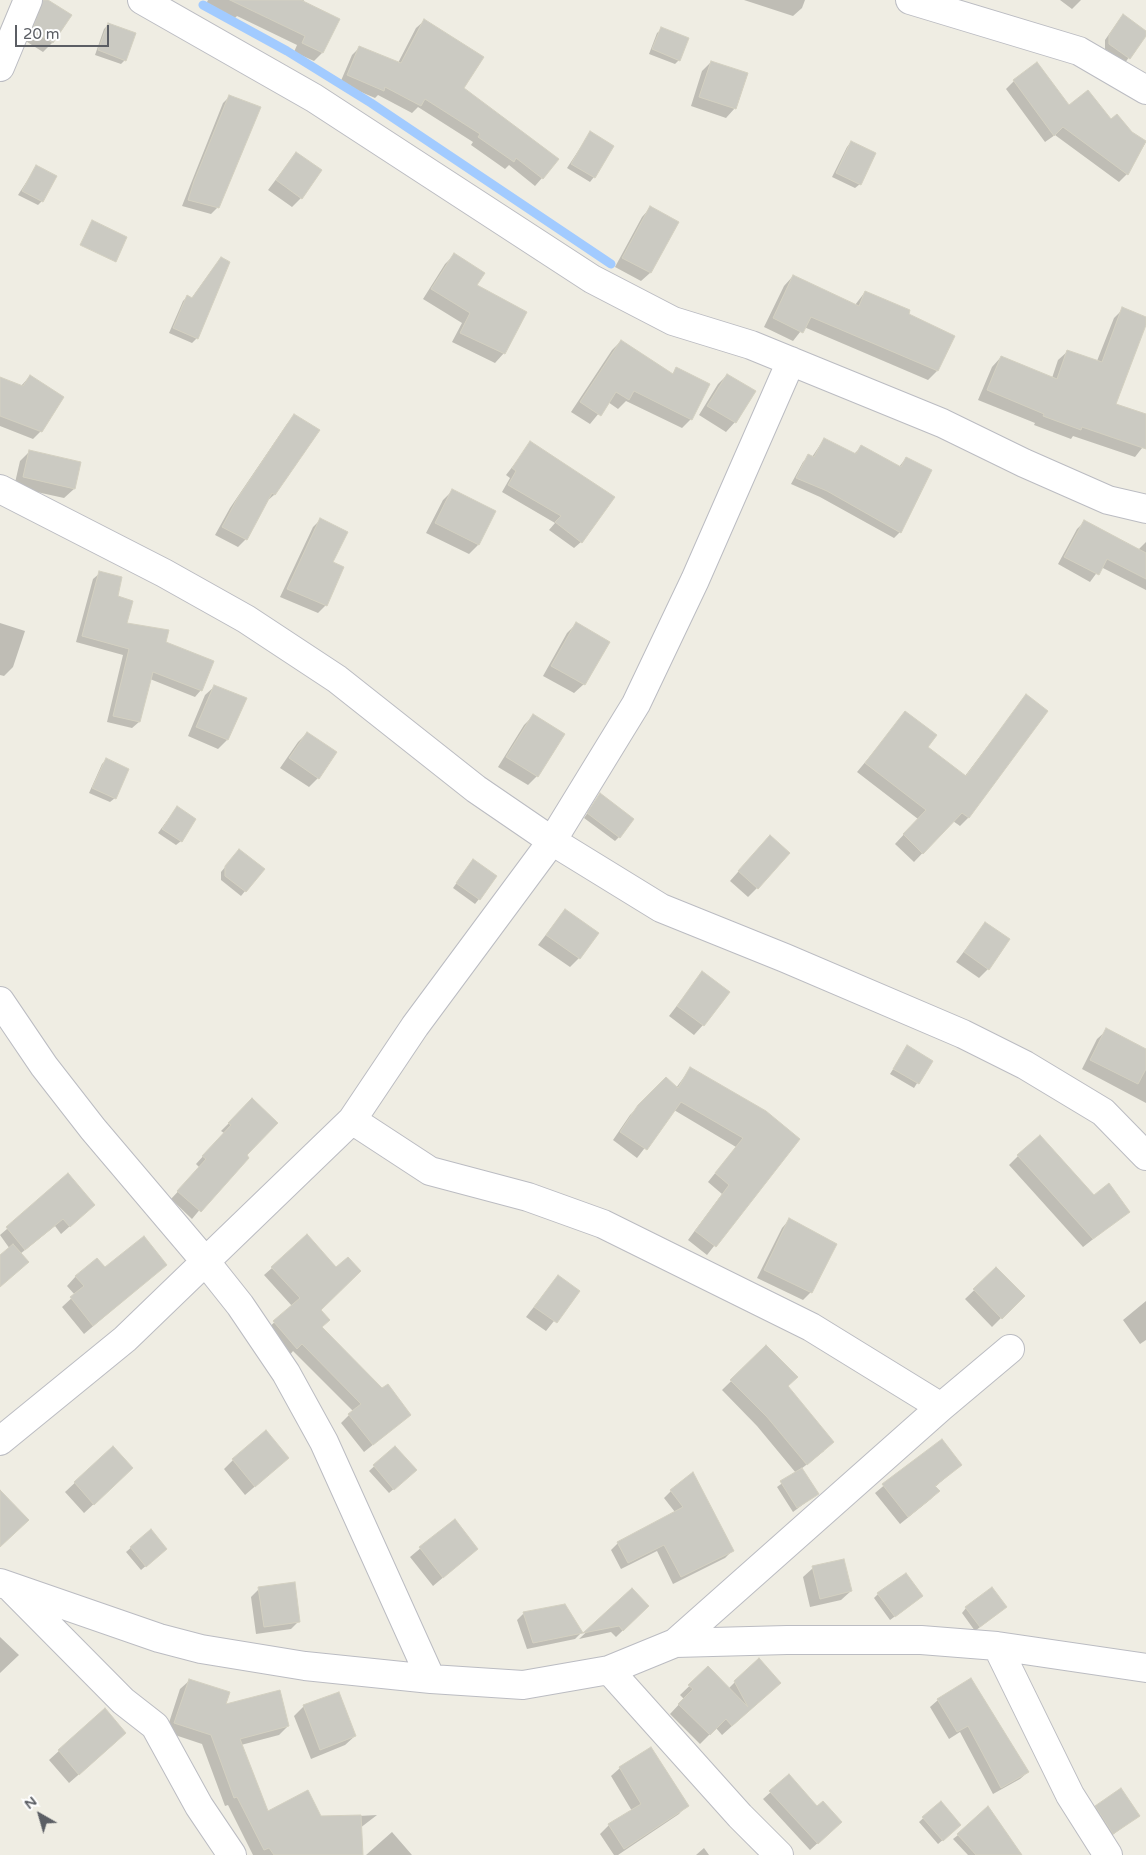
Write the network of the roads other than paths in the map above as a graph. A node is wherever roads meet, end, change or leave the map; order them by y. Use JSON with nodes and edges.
{"nodes":[{"id":1,"x":28,"y":0,"type":"edge"},
{"id":2,"x":142,"y":0,"type":"edge"},
{"id":3,"x":910,"y":0,"type":"edge"},
{"id":4,"x":179,"y":9,"type":"edge"},
{"id":5,"x":0,"y":67,"type":"edge"},
{"id":6,"x":1146,"y":90,"type":"edge"},
{"id":7,"x":791,"y":362,"type":"junction"},
{"id":8,"x":0,"y":489,"type":"edge"},
{"id":9,"x":1146,"y":509,"type":"edge"},
{"id":10,"x":552,"y":841,"type":"junction"},
{"id":11,"x":0,"y":1001,"type":"edge"},
{"id":12,"x":352,"y":1120,"type":"junction"},
{"id":13,"x":1146,"y":1156,"type":"edge"},
{"id":14,"x":205,"y":1261,"type":"junction"},
{"id":15,"x":1010,"y":1350,"type":"dead end"},
{"id":16,"x":941,"y":1407,"type":"junction"},
{"id":17,"x":0,"y":1441,"type":"edge"},
{"id":18,"x":6,"y":1586,"type":"edge"},
{"id":19,"x":675,"y":1643,"type":"junction"},
{"id":20,"x":997,"y":1646,"type":"junction"},
{"id":21,"x":1146,"y":1668,"type":"edge"},
{"id":22,"x":609,"y":1670,"type":"junction"},
{"id":23,"x":431,"y":1679,"type":"junction"},
{"id":24,"x":232,"y":1855,"type":"edge"},
{"id":25,"x":779,"y":1855,"type":"edge"},
{"id":26,"x":1108,"y":1855,"type":"edge"}],
"edges":[{"from":1,"to":5,"type":"street"},
{"from":2,"to":4,"type":"street"},
{"from":3,"to":6,"type":"street"},
{"from":4,"to":7,"type":"street"},
{"from":7,"to":9,"type":"street"},
{"from":7,"to":10,"type":"street"},
{"from":8,"to":10,"type":"street"},
{"from":10,"to":12,"type":"street"},
{"from":10,"to":13,"type":"street"},
{"from":11,"to":14,"type":"street"},
{"from":12,"to":14,"type":"street"},
{"from":12,"to":16,"type":"street"},
{"from":14,"to":17,"type":"street"},
{"from":14,"to":23,"type":"street"},
{"from":15,"to":16,"type":"street"},
{"from":16,"to":19,"type":"street"},
{"from":18,"to":23,"type":"street"},
{"from":18,"to":24,"type":"street"},
{"from":19,"to":20,"type":"street"},
{"from":19,"to":22,"type":"street"},
{"from":20,"to":21,"type":"street"},
{"from":20,"to":26,"type":"street"},
{"from":22,"to":23,"type":"street"},
{"from":22,"to":25,"type":"street"}]}
